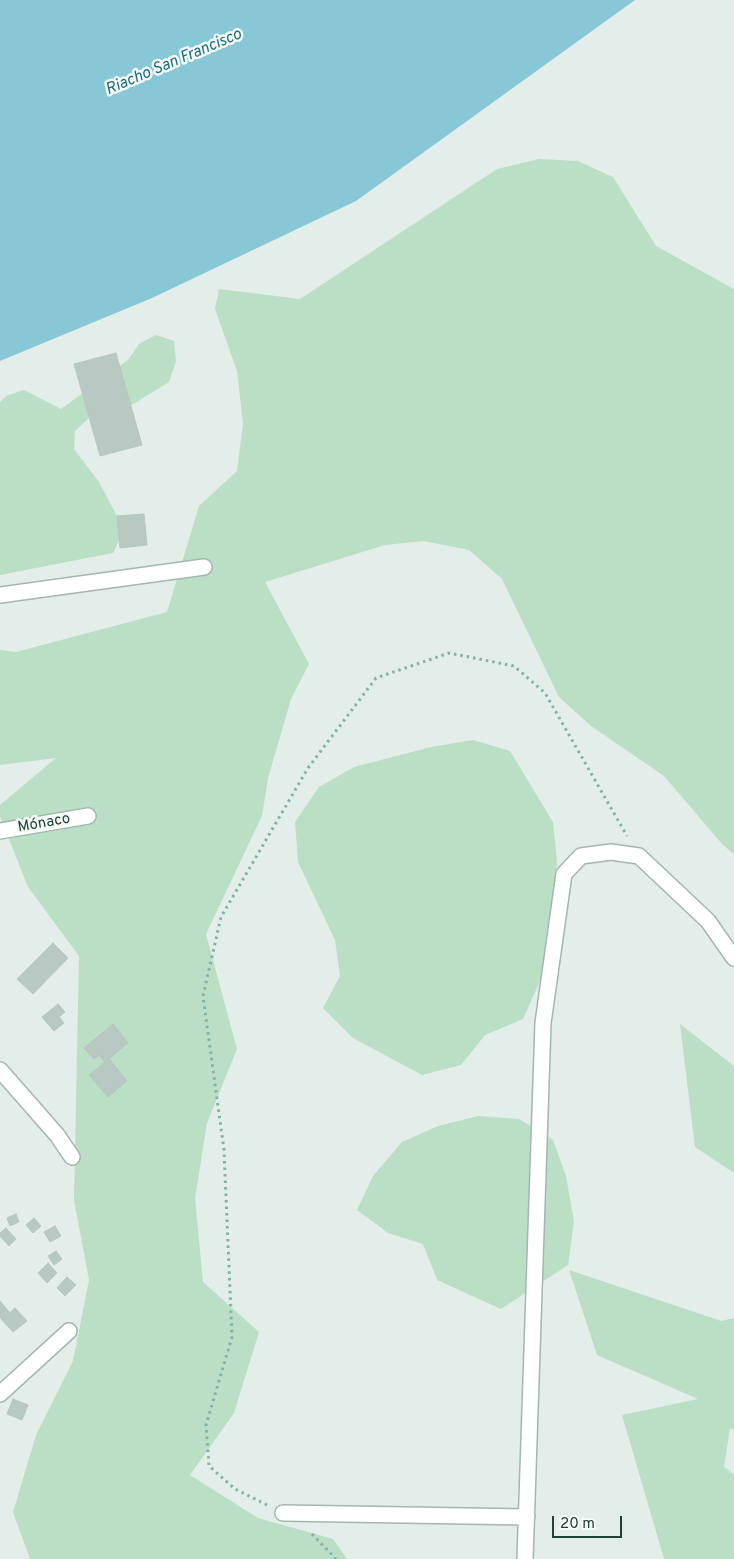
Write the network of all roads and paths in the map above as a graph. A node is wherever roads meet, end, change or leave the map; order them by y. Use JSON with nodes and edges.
{"nodes":[{"id":1,"x":204,"y":567,"type":"dead end"},
{"id":2,"x":0,"y":595,"type":"edge"},
{"id":3,"x":88,"y":816,"type":"dead end"},
{"id":4,"x":0,"y":831,"type":"edge"},
{"id":5,"x":639,"y":856,"type":"junction"},
{"id":6,"x":734,"y":958,"type":"edge"},
{"id":7,"x":0,"y":1070,"type":"edge"},
{"id":8,"x":72,"y":1157,"type":"dead end"},
{"id":9,"x":69,"y":1332,"type":"dead end"},
{"id":10,"x":0,"y":1394,"type":"edge"},
{"id":11,"x":282,"y":1513,"type":"joint"},
{"id":12,"x":527,"y":1517,"type":"junction"},
{"id":13,"x":309,"y":1530,"type":"dead end"},
{"id":14,"x":336,"y":1559,"type":"edge"},
{"id":15,"x":525,"y":1559,"type":"edge"}],
"edges":[{"from":1,"to":2,"type":"street"},
{"from":3,"to":4,"type":"street","name":"Mónaco"},
{"from":5,"to":6,"type":"street"},
{"from":5,"to":11,"type":"path"},
{"from":5,"to":12,"type":"street"},
{"from":7,"to":8,"type":"street"},
{"from":9,"to":10,"type":"street"},
{"from":11,"to":12,"type":"street"},
{"from":12,"to":15,"type":"street"},
{"from":13,"to":14,"type":"path"}]}
